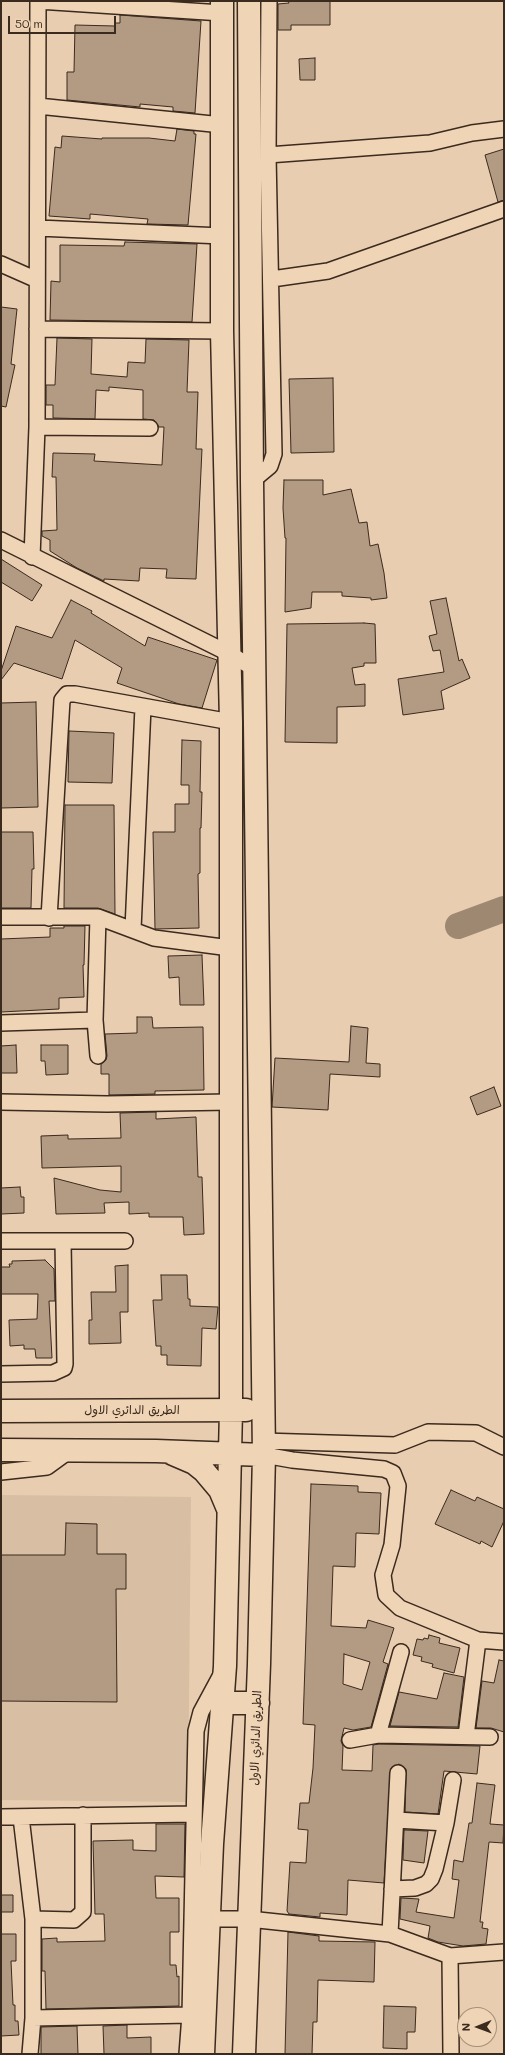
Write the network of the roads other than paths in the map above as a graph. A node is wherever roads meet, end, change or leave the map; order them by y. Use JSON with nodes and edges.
{"nodes":[{"id":1,"x":38,"y":1,"type":"edge"},
{"id":2,"x":249,"y":1,"type":"edge"},
{"id":3,"x":269,"y":1,"type":"edge"},
{"id":4,"x":222,"y":7,"type":"edge"},
{"id":5,"x":38,"y":106,"type":"junction"},
{"id":6,"x":222,"y":125,"type":"junction"},
{"id":7,"x":504,"y":129,"type":"edge"},
{"id":8,"x":268,"y":155,"type":"junction"},
{"id":9,"x":504,"y":209,"type":"edge"},
{"id":10,"x":38,"y":228,"type":"junction"},
{"id":11,"x":222,"y":236,"type":"junction"},
{"id":12,"x":1,"y":264,"type":"edge"},
{"id":13,"x":272,"y":279,"type":"junction"},
{"id":14,"x":37,"y":280,"type":"junction"},
{"id":15,"x":37,"y":328,"type":"junction"},
{"id":16,"x":222,"y":331,"type":"junction"},
{"id":17,"x":37,"y":427,"type":"junction"},
{"id":18,"x":150,"y":428,"type":"dead end"},
{"id":19,"x":252,"y":481,"type":"junction"},
{"id":20,"x":1,"y":540,"type":"edge"},
{"id":21,"x":32,"y":557,"type":"junction"},
{"id":22,"x":228,"y":653,"type":"junction"},
{"id":23,"x":255,"y":669,"type":"junction"},
{"id":24,"x":143,"y":707,"type":"junction"},
{"id":25,"x":231,"y":722,"type":"junction"},
{"id":26,"x":1,"y":917,"type":"edge"},
{"id":27,"x":98,"y":917,"type":"junction"},
{"id":28,"x":49,"y":918,"type":"junction"},
{"id":29,"x":133,"y":929,"type":"junction"},
{"id":30,"x":230,"y":948,"type":"junction"},
{"id":31,"x":96,"y":1020,"type":"junction"},
{"id":32,"x":1,"y":1023,"type":"edge"},
{"id":33,"x":98,"y":1056,"type":"dead end"},
{"id":34,"x":1,"y":1102,"type":"edge"},
{"id":35,"x":230,"y":1102,"type":"junction"},
{"id":36,"x":1,"y":1241,"type":"edge"},
{"id":37,"x":125,"y":1241,"type":"dead end"},
{"id":38,"x":63,"y":1242,"type":"junction"},
{"id":39,"x":1,"y":1374,"type":"edge"},
{"id":40,"x":1,"y":1410,"type":"edge"},
{"id":41,"x":231,"y":1410,"type":"junction"},
{"id":42,"x":263,"y":1410,"type":"junction"},
{"id":43,"x":504,"y":1447,"type":"edge"},
{"id":44,"x":263,"y":1448,"type":"junction"},
{"id":45,"x":1,"y":1450,"type":"edge"},
{"id":46,"x":68,"y":1450,"type":"junction"},
{"id":47,"x":156,"y":1451,"type":"junction"},
{"id":48,"x":230,"y":1453,"type":"junction"},
{"id":49,"x":1,"y":1472,"type":"edge"},
{"id":50,"x":229,"y":1512,"type":"junction"},
{"id":51,"x":478,"y":1640,"type":"junction"},
{"id":52,"x":504,"y":1642,"type":"edge"},
{"id":53,"x":401,"y":1652,"type":"dead end"},
{"id":54,"x":225,"y":1666,"type":"junction"},
{"id":55,"x":222,"y":1703,"type":"junction"},
{"id":56,"x":258,"y":1703,"type":"junction"},
{"id":57,"x":378,"y":1735,"type":"junction"},
{"id":58,"x":466,"y":1736,"type":"junction"},
{"id":59,"x":490,"y":1737,"type":"dead end"},
{"id":60,"x":350,"y":1740,"type":"dead end"},
{"id":61,"x":398,"y":1774,"type":"dead end"},
{"id":62,"x":453,"y":1780,"type":"dead end"},
{"id":63,"x":194,"y":1814,"type":"junction"},
{"id":64,"x":82,"y":1815,"type":"junction"},
{"id":65,"x":1,"y":1817,"type":"edge"},
{"id":66,"x":21,"y":1818,"type":"junction"},
{"id":67,"x":396,"y":1820,"type":"junction"},
{"id":68,"x":446,"y":1823,"type":"junction"},
{"id":69,"x":392,"y":1889,"type":"junction"},
{"id":70,"x":33,"y":1919,"type":"junction"},
{"id":71,"x":209,"y":1919,"type":"junction"},
{"id":72,"x":249,"y":1919,"type":"junction"},
{"id":73,"x":390,"y":1934,"type":"junction"},
{"id":74,"x":504,"y":1952,"type":"edge"},
{"id":75,"x":450,"y":1956,"type":"junction"},
{"id":76,"x":190,"y":2015,"type":"junction"},
{"id":77,"x":33,"y":2018,"type":"junction"},
{"id":78,"x":30,"y":2054,"type":"edge"},
{"id":79,"x":187,"y":2054,"type":"edge"},
{"id":80,"x":203,"y":2054,"type":"edge"},
{"id":81,"x":244,"y":2054,"type":"edge"},
{"id":82,"x":451,"y":2054,"type":"edge"}],
"edges":[{"from":1,"to":4,"type":"street"},
{"from":1,"to":5,"type":"street"},
{"from":2,"to":19,"type":"main road","name":"الطريق الدائري الاول"},
{"from":3,"to":8,"type":"street"},
{"from":4,"to":6,"type":"main road"},
{"from":5,"to":6,"type":"street"},
{"from":5,"to":10,"type":"street"},
{"from":6,"to":11,"type":"main road"},
{"from":7,"to":8,"type":"street"},
{"from":8,"to":13,"type":"street"},
{"from":9,"to":13,"type":"street"},
{"from":10,"to":11,"type":"street"},
{"from":10,"to":14,"type":"street"},
{"from":11,"to":16,"type":"main road"},
{"from":12,"to":14,"type":"street"},
{"from":13,"to":19,"type":"street"},
{"from":14,"to":15,"type":"street"},
{"from":15,"to":16,"type":"street"},
{"from":15,"to":17,"type":"street"},
{"from":16,"to":22,"type":"main road"},
{"from":17,"to":18,"type":"street"},
{"from":17,"to":21,"type":"street"},
{"from":19,"to":23,"type":"main road","name":"الطريق الدائري الاول"},
{"from":20,"to":21,"type":"street"},
{"from":21,"to":22,"type":"street"},
{"from":22,"to":23,"type":"street"},
{"from":22,"to":25,"type":"main road"},
{"from":23,"to":42,"type":"main road","name":"الطريق الدائري الاول"},
{"from":24,"to":25,"type":"street"},
{"from":24,"to":28,"type":"street"},
{"from":24,"to":29,"type":"street"},
{"from":25,"to":30,"type":"main road"},
{"from":26,"to":28,"type":"street"},
{"from":27,"to":28,"type":"street"},
{"from":27,"to":29,"type":"street"},
{"from":27,"to":31,"type":"street"},
{"from":29,"to":30,"type":"street"},
{"from":30,"to":35,"type":"main road"},
{"from":31,"to":32,"type":"street"},
{"from":31,"to":33,"type":"street"},
{"from":34,"to":35,"type":"street"},
{"from":35,"to":41,"type":"main road"},
{"from":36,"to":38,"type":"street"},
{"from":37,"to":38,"type":"street"},
{"from":38,"to":39,"type":"street"},
{"from":40,"to":41,"type":"main road","name":"الطريق الدائري الاول"},
{"from":41,"to":42,"type":"main road","name":"الطريق الدائري الاول"},
{"from":41,"to":48,"type":"main road"},
{"from":42,"to":44,"type":"main road","name":"الطريق الدائري الاول"},
{"from":43,"to":44,"type":"street"},
{"from":44,"to":48,"type":"main road"},
{"from":44,"to":51,"type":"street"},
{"from":44,"to":56,"type":"main road","name":"الطريق الدائري الاول"},
{"from":45,"to":46,"type":"main road"},
{"from":46,"to":47,"type":"main road"},
{"from":46,"to":49,"type":"street"},
{"from":47,"to":48,"type":"main road"},
{"from":47,"to":50,"type":"main road"},
{"from":48,"to":50,"type":"main road"},
{"from":50,"to":54,"type":"main road"},
{"from":51,"to":52,"type":"street"},
{"from":51,"to":58,"type":"street"},
{"from":53,"to":57,"type":"street"},
{"from":54,"to":55,"type":"main road"},
{"from":54,"to":63,"type":"street"},
{"from":55,"to":56,"type":"main road"},
{"from":55,"to":71,"type":"main road"},
{"from":56,"to":72,"type":"main road","name":"الطريق الدائري الاول"},
{"from":57,"to":58,"type":"street"},
{"from":57,"to":60,"type":"street"},
{"from":58,"to":59,"type":"street"},
{"from":61,"to":67,"type":"street"},
{"from":62,"to":68,"type":"street"},
{"from":63,"to":64,"type":"street"},
{"from":63,"to":76,"type":"street"},
{"from":64,"to":66,"type":"street"},
{"from":64,"to":70,"type":"street"},
{"from":65,"to":66,"type":"street"},
{"from":66,"to":70,"type":"street"},
{"from":67,"to":68,"type":"street"},
{"from":67,"to":69,"type":"street"},
{"from":68,"to":69,"type":"street"},
{"from":69,"to":73,"type":"street"},
{"from":70,"to":77,"type":"street"},
{"from":71,"to":72,"type":"street"},
{"from":71,"to":80,"type":"main road"},
{"from":72,"to":73,"type":"street"},
{"from":72,"to":81,"type":"main road","name":"الطريق الدائري الاول"},
{"from":73,"to":75,"type":"street"},
{"from":74,"to":75,"type":"street"},
{"from":75,"to":82,"type":"street"},
{"from":76,"to":77,"type":"street"},
{"from":76,"to":79,"type":"street"},
{"from":77,"to":78,"type":"street"}]}
